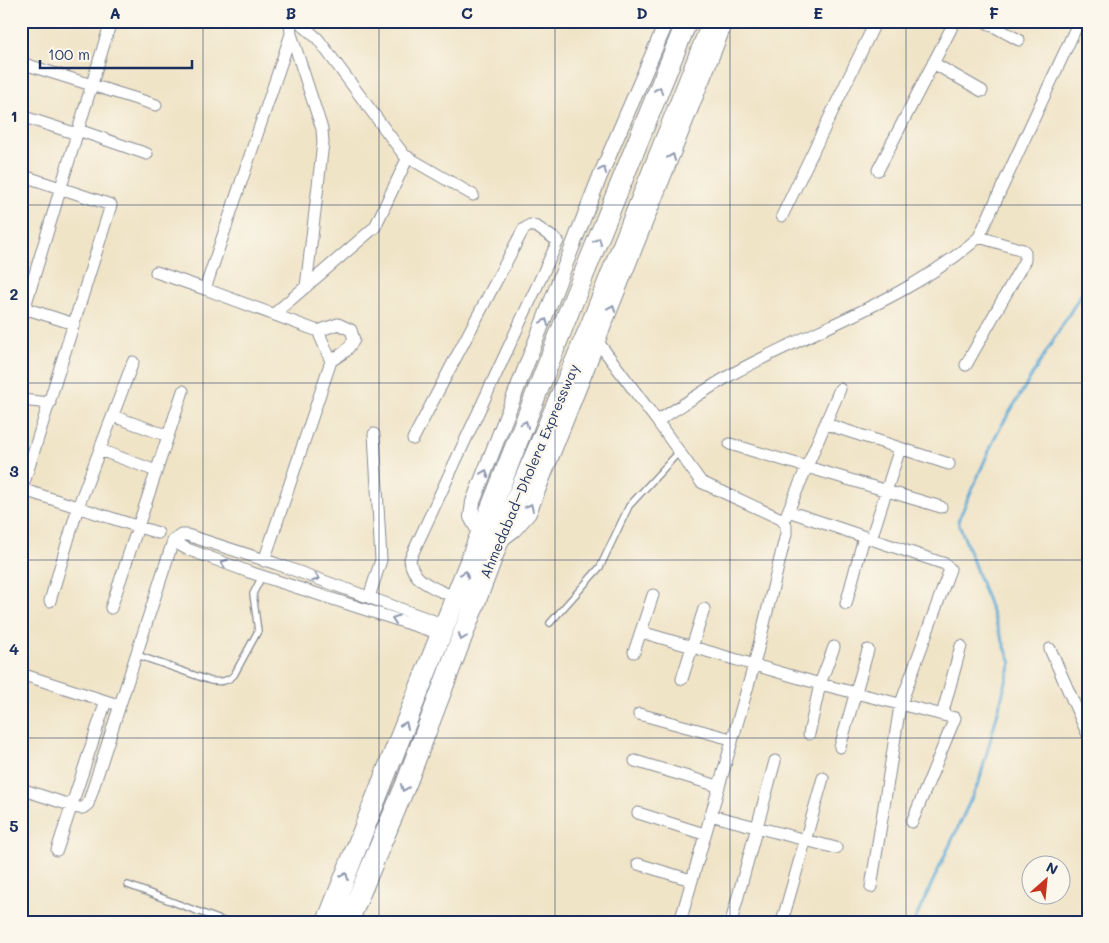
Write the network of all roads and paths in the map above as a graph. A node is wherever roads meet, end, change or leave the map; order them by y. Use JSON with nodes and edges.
{"nodes":[{"id":1,"x":111,"y":21,"type":"edge"},
{"id":2,"x":290,"y":21,"type":"edge"},
{"id":3,"x":298,"y":21,"type":"edge"},
{"id":4,"x":667,"y":21,"type":"edge"},
{"id":5,"x":687,"y":21,"type":"edge"},
{"id":6,"x":713,"y":21,"type":"edge"},
{"id":7,"x":726,"y":21,"type":"edge"},
{"id":8,"x":876,"y":21,"type":"edge"},
{"id":9,"x":955,"y":21,"type":"edge"},
{"id":10,"x":984,"y":21,"type":"edge"},
{"id":11,"x":1079,"y":21,"type":"edge"},
{"id":12,"x":291,"y":34,"type":"junction"},
{"id":13,"x":1019,"y":40,"type":"dead end"},
{"id":14,"x":21,"y":63,"type":"edge"},
{"id":15,"x":933,"y":63,"type":"junction"},
{"id":16,"x":92,"y":85,"type":"junction"},
{"id":17,"x":982,"y":91,"type":"dead end"},
{"id":18,"x":156,"y":105,"type":"dead end"},
{"id":19,"x":21,"y":116,"type":"edge"},
{"id":20,"x":78,"y":132,"type":"junction"},
{"id":21,"x":147,"y":154,"type":"dead end"},
{"id":22,"x":408,"y":158,"type":"junction"},
{"id":23,"x":878,"y":170,"type":"dead end"},
{"id":24,"x":21,"y":175,"type":"edge"},
{"id":25,"x":62,"y":188,"type":"junction"},
{"id":26,"x":473,"y":195,"type":"dead end"},
{"id":27,"x":782,"y":216,"type":"dead end"},
{"id":28,"x":979,"y":237,"type":"junction"},
{"id":29,"x":558,"y":242,"type":"junction"},
{"id":30,"x":573,"y":249,"type":"junction"},
{"id":31,"x":156,"y":272,"type":"dead end"},
{"id":32,"x":306,"y":287,"type":"junction"},
{"id":33,"x":205,"y":289,"type":"junction"},
{"id":34,"x":23,"y":308,"type":"edge"},
{"id":35,"x":274,"y":314,"type":"junction"},
{"id":36,"x":21,"y":320,"type":"edge"},
{"id":37,"x":74,"y":324,"type":"junction"},
{"id":38,"x":318,"y":331,"type":"junction"},
{"id":39,"x":598,"y":342,"type":"junction"},
{"id":40,"x":331,"y":361,"type":"junction"},
{"id":41,"x":132,"y":362,"type":"dead end"},
{"id":42,"x":966,"y":365,"type":"dead end"},
{"id":43,"x":840,"y":389,"type":"dead end"},
{"id":44,"x":183,"y":391,"type":"dead end"},
{"id":45,"x":21,"y":400,"type":"edge"},
{"id":46,"x":50,"y":403,"type":"junction"},
{"id":47,"x":113,"y":416,"type":"junction"},
{"id":48,"x":657,"y":421,"type":"junction"},
{"id":49,"x":826,"y":424,"type":"junction"},
{"id":50,"x":374,"y":434,"type":"dead end"},
{"id":51,"x":168,"y":436,"type":"junction"},
{"id":52,"x":413,"y":439,"type":"dead end"},
{"id":53,"x":730,"y":444,"type":"dead end"},
{"id":54,"x":900,"y":448,"type":"junction"},
{"id":55,"x":100,"y":450,"type":"junction"},
{"id":56,"x":679,"y":452,"type":"junction"},
{"id":57,"x":949,"y":464,"type":"dead end"},
{"id":58,"x":807,"y":468,"type":"junction"},
{"id":59,"x":156,"y":471,"type":"junction"},
{"id":60,"x":22,"y":490,"type":"edge"},
{"id":61,"x":886,"y":492,"type":"junction"},
{"id":62,"x":78,"y":507,"type":"junction"},
{"id":63,"x":940,"y":507,"type":"dead end"},
{"id":64,"x":788,"y":511,"type":"junction"},
{"id":65,"x":784,"y":522,"type":"junction"},
{"id":66,"x":137,"y":526,"type":"junction"},
{"id":67,"x":158,"y":533,"type":"dead end"},
{"id":68,"x":489,"y":538,"type":"junction"},
{"id":69,"x":868,"y":538,"type":"junction"},
{"id":70,"x":173,"y":541,"type":"junction"},
{"id":71,"x":258,"y":559,"type":"junction"},
{"id":72,"x":277,"y":564,"type":"junction"},
{"id":73,"x":249,"y":572,"type":"junction"},
{"id":74,"x":267,"y":578,"type":"junction"},
{"id":75,"x":653,"y":595,"type":"dead end"},
{"id":76,"x":368,"y":597,"type":"junction"},
{"id":77,"x":456,"y":598,"type":"junction"},
{"id":78,"x":50,"y":601,"type":"dead end"},
{"id":79,"x":846,"y":604,"type":"dead end"},
{"id":80,"x":111,"y":608,"type":"dead end"},
{"id":81,"x":704,"y":609,"type":"dead end"},
{"id":82,"x":550,"y":623,"type":"dead end"},
{"id":83,"x":443,"y":630,"type":"junction"},
{"id":84,"x":641,"y":632,"type":"junction"},
{"id":85,"x":961,"y":646,"type":"dead end"},
{"id":86,"x":693,"y":647,"type":"junction"},
{"id":87,"x":834,"y":647,"type":"dead end"},
{"id":88,"x":1050,"y":649,"type":"dead end"},
{"id":89,"x":868,"y":650,"type":"dead end"},
{"id":90,"x":634,"y":652,"type":"dead end"},
{"id":91,"x":137,"y":655,"type":"junction"},
{"id":92,"x":754,"y":665,"type":"junction"},
{"id":93,"x":21,"y":674,"type":"edge"},
{"id":94,"x":682,"y":679,"type":"dead end"},
{"id":95,"x":820,"y":684,"type":"junction"},
{"id":96,"x":855,"y":693,"type":"junction"},
{"id":97,"x":106,"y":701,"type":"junction"},
{"id":98,"x":120,"y":706,"type":"junction"},
{"id":99,"x":900,"y":706,"type":"junction"},
{"id":100,"x":639,"y":714,"type":"dead end"},
{"id":101,"x":942,"y":715,"type":"junction"},
{"id":102,"x":809,"y":734,"type":"dead end"},
{"id":103,"x":1088,"y":735,"type":"edge"},
{"id":104,"x":731,"y":739,"type":"junction"},
{"id":105,"x":840,"y":747,"type":"dead end"},
{"id":106,"x":635,"y":761,"type":"dead end"},
{"id":107,"x":775,"y":761,"type":"dead end"},
{"id":108,"x":823,"y":778,"type":"dead end"},
{"id":109,"x":718,"y":786,"type":"junction"},
{"id":110,"x":21,"y":789,"type":"edge"},
{"id":111,"x":71,"y":805,"type":"junction"},
{"id":112,"x":638,"y":813,"type":"dead end"},
{"id":113,"x":710,"y":814,"type":"junction"},
{"id":114,"x":912,"y":822,"type":"dead end"},
{"id":115,"x":756,"y":827,"type":"junction"},
{"id":116,"x":704,"y":834,"type":"junction"},
{"id":117,"x":804,"y":840,"type":"junction"},
{"id":118,"x":836,"y":848,"type":"dead end"},
{"id":119,"x":57,"y":850,"type":"dead end"},
{"id":120,"x":638,"y":864,"type":"dead end"},
{"id":121,"x":691,"y":880,"type":"junction"},
{"id":122,"x":128,"y":885,"type":"dead end"},
{"id":123,"x":871,"y":886,"type":"dead end"},
{"id":124,"x":226,"y":922,"type":"edge"},
{"id":125,"x":327,"y":922,"type":"edge"},
{"id":126,"x":348,"y":922,"type":"edge"},
{"id":127,"x":680,"y":922,"type":"edge"},
{"id":128,"x":731,"y":922,"type":"edge"},
{"id":129,"x":782,"y":922,"type":"edge"}],
"edges":[{"from":1,"to":16,"type":"street"},
{"from":2,"to":12,"type":"street"},
{"from":3,"to":22,"type":"street"},
{"from":30,"to":4,"type":"street","one_way":true},
{"from":68,"to":5,"type":"highway","name":"Ahmedabad–Dholera Expressway","one_way":true},
{"from":6,"to":68,"type":"highway","name":"Ahmedabad–Dholera Expressway"},
{"from":39,"to":7,"type":"street","one_way":true},
{"from":8,"to":27,"type":"street"},
{"from":9,"to":15,"type":"street"},
{"from":10,"to":13,"type":"street"},
{"from":11,"to":28,"type":"street"},
{"from":12,"to":32,"type":"street"},
{"from":12,"to":33,"type":"street"},
{"from":14,"to":16,"type":"street"},
{"from":15,"to":17,"type":"street"},
{"from":15,"to":23,"type":"street"},
{"from":16,"to":18,"type":"street"},
{"from":16,"to":20,"type":"street"},
{"from":19,"to":20,"type":"street"},
{"from":20,"to":21,"type":"street"},
{"from":20,"to":25,"type":"street"},
{"from":22,"to":26,"type":"street"},
{"from":22,"to":32,"type":"street"},
{"from":24,"to":25,"type":"street"},
{"from":25,"to":34,"type":"street"},
{"from":25,"to":37,"type":"street"},
{"from":28,"to":42,"type":"street"},
{"from":28,"to":48,"type":"street"},
{"from":29,"to":30,"type":"street"},
{"from":29,"to":52,"type":"street"},
{"from":29,"to":77,"type":"street"},
{"from":68,"to":30,"type":"street","one_way":true},
{"from":31,"to":33,"type":"street"},
{"from":32,"to":35,"type":"street"},
{"from":33,"to":35,"type":"street"},
{"from":34,"to":36,"type":"street"},
{"from":34,"to":37,"type":"street"},
{"from":35,"to":38,"type":"street"},
{"from":37,"to":46,"type":"street"},
{"from":38,"to":40,"type":"street"},
{"from":38,"to":40,"type":"street"},
{"from":39,"to":48,"type":"street"},
{"from":68,"to":39,"type":"street","one_way":true},
{"from":40,"to":71,"type":"street"},
{"from":41,"to":47,"type":"street"},
{"from":43,"to":49,"type":"street"},
{"from":44,"to":51,"type":"street"},
{"from":45,"to":46,"type":"street"},
{"from":46,"to":60,"type":"street"},
{"from":47,"to":51,"type":"street"},
{"from":47,"to":55,"type":"street"},
{"from":48,"to":56,"type":"street"},
{"from":49,"to":54,"type":"street"},
{"from":49,"to":58,"type":"street"},
{"from":50,"to":76,"type":"street"},
{"from":51,"to":59,"type":"street"},
{"from":53,"to":58,"type":"street"},
{"from":54,"to":57,"type":"street"},
{"from":54,"to":61,"type":"street"},
{"from":55,"to":59,"type":"street"},
{"from":55,"to":62,"type":"street"},
{"from":56,"to":65,"type":"street"},
{"from":56,"to":82,"type":"lane"},
{"from":58,"to":61,"type":"street"},
{"from":58,"to":64,"type":"street"},
{"from":59,"to":66,"type":"street"},
{"from":60,"to":62,"type":"street"},
{"from":61,"to":63,"type":"street"},
{"from":61,"to":69,"type":"street"},
{"from":62,"to":66,"type":"street"},
{"from":62,"to":78,"type":"street"},
{"from":64,"to":65,"type":"street"},
{"from":64,"to":69,"type":"street"},
{"from":65,"to":92,"type":"street"},
{"from":66,"to":67,"type":"street"},
{"from":66,"to":80,"type":"street"},
{"from":77,"to":68,"type":"highway","name":"Ahmedabad–Dholera Expressway","one_way":true},
{"from":68,"to":126,"type":"highway","name":"Ahmedabad–Dholera Expressway","one_way":true},
{"from":69,"to":79,"type":"street"},
{"from":69,"to":99,"type":"street"},
{"from":70,"to":71,"type":"street"},
{"from":73,"to":70,"type":"street","one_way":true},
{"from":70,"to":91,"type":"street"},
{"from":71,"to":72,"type":"street"},
{"from":71,"to":73,"type":"street"},
{"from":72,"to":74,"type":"street"},
{"from":72,"to":76,"type":"street","one_way":true},
{"from":73,"to":74,"type":"street"},
{"from":83,"to":74,"type":"street","one_way":true},
{"from":74,"to":91,"type":"lane"},
{"from":75,"to":84,"type":"street"},
{"from":76,"to":83,"type":"street"},
{"from":77,"to":83,"type":"highway","name":"Ahmedabad–Dholera Expressway"},
{"from":81,"to":86,"type":"street"},
{"from":125,"to":83,"type":"highway","name":"Ahmedabad–Dholera Expressway","one_way":true},
{"from":84,"to":86,"type":"street"},
{"from":84,"to":90,"type":"street"},
{"from":85,"to":101,"type":"street"},
{"from":86,"to":92,"type":"street"},
{"from":86,"to":94,"type":"street"},
{"from":87,"to":95,"type":"street"},
{"from":88,"to":103,"type":"street"},
{"from":89,"to":96,"type":"street"},
{"from":91,"to":98,"type":"street"},
{"from":92,"to":95,"type":"street"},
{"from":92,"to":104,"type":"street"},
{"from":93,"to":97,"type":"street"},
{"from":95,"to":96,"type":"street"},
{"from":95,"to":102,"type":"street"},
{"from":96,"to":99,"type":"street"},
{"from":96,"to":105,"type":"street"},
{"from":97,"to":98,"type":"street"},
{"from":97,"to":111,"type":"street"},
{"from":98,"to":111,"type":"street"},
{"from":99,"to":101,"type":"street"},
{"from":99,"to":123,"type":"street"},
{"from":100,"to":104,"type":"street"},
{"from":101,"to":114,"type":"street"},
{"from":104,"to":109,"type":"street"},
{"from":106,"to":109,"type":"street"},
{"from":107,"to":115,"type":"street"},
{"from":108,"to":117,"type":"street"},
{"from":109,"to":113,"type":"street"},
{"from":110,"to":111,"type":"street"},
{"from":111,"to":119,"type":"street"},
{"from":112,"to":116,"type":"street"},
{"from":113,"to":115,"type":"street"},
{"from":113,"to":116,"type":"street"},
{"from":115,"to":117,"type":"street"},
{"from":115,"to":128,"type":"street"},
{"from":116,"to":121,"type":"street"},
{"from":117,"to":118,"type":"street"},
{"from":117,"to":129,"type":"street"},
{"from":120,"to":121,"type":"street"},
{"from":121,"to":127,"type":"street"},
{"from":122,"to":124,"type":"lane"}]}
